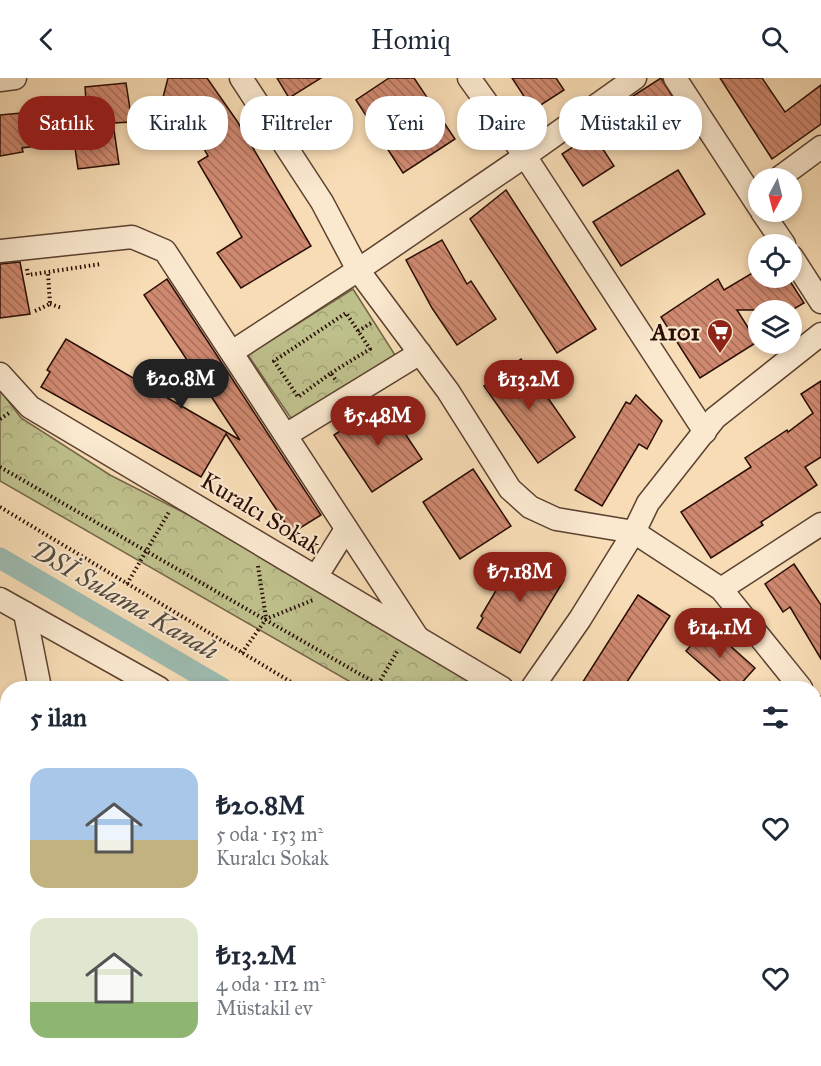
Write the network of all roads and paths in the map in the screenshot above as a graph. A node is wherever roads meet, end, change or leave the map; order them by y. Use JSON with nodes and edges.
{"nodes":[{"id":1,"x":15,"y":78,"type":"edge"},
{"id":2,"x":240,"y":78,"type":"edge"},
{"id":3,"x":469,"y":78,"type":"edge"},
{"id":4,"x":635,"y":78,"type":"edge"},
{"id":5,"x":675,"y":78,"type":"edge"},
{"id":6,"x":0,"y":80,"type":"edge"},
{"id":7,"x":821,"y":147,"type":"edge"},
{"id":8,"x":525,"y":156,"type":"junction"},
{"id":9,"x":793,"y":168,"type":"edge"},
{"id":10,"x":748,"y":187,"type":"edge"},
{"id":11,"x":46,"y":244,"type":"junction"},
{"id":12,"x":0,"y":251,"type":"edge"},
{"id":13,"x":101,"y":264,"type":"dead end"},
{"id":14,"x":23,"y":270,"type":"dead end"},
{"id":15,"x":358,"y":270,"type":"junction"},
{"id":16,"x":48,"y":273,"type":"junction"},
{"id":17,"x":802,"y":273,"type":"edge"},
{"id":18,"x":821,"y":302,"type":"edge"},
{"id":19,"x":51,"y":304,"type":"junction"},
{"id":20,"x":62,"y":308,"type":"dead end"},
{"id":21,"x":35,"y":311,"type":"dead end"},
{"id":22,"x":821,"y":334,"type":"edge"},
{"id":23,"x":232,"y":352,"type":"junction"},
{"id":24,"x":420,"y":353,"type":"junction"},
{"id":25,"x":0,"y":374,"type":"edge"},
{"id":26,"x":331,"y":374,"type":"junction"},
{"id":27,"x":348,"y":397,"type":"junction"},
{"id":28,"x":705,"y":432,"type":"junction"},
{"id":29,"x":286,"y":435,"type":"junction"},
{"id":30,"x":0,"y":467,"type":"edge"},
{"id":31,"x":179,"y":495,"type":"junction"},
{"id":32,"x":0,"y":507,"type":"edge"},
{"id":33,"x":821,"y":524,"type":"edge"},
{"id":34,"x":346,"y":529,"type":"junction"},
{"id":35,"x":634,"y":532,"type":"junction"},
{"id":36,"x":254,"y":540,"type":"junction"},
{"id":37,"x":145,"y":549,"type":"junction"},
{"id":38,"x":316,"y":577,"type":"junction"},
{"id":39,"x":127,"y":584,"type":"junction"},
{"id":40,"x":721,"y":589,"type":"junction"},
{"id":41,"x":338,"y":590,"type":"junction"},
{"id":42,"x":0,"y":599,"type":"edge"},
{"id":43,"x":26,"y":613,"type":"junction"},
{"id":44,"x":266,"y":619,"type":"junction"},
{"id":45,"x":412,"y":633,"type":"junction"},
{"id":46,"x":242,"y":653,"type":"junction"},
{"id":47,"x":39,"y":681,"type":"edge"},
{"id":48,"x":147,"y":681,"type":"edge"},
{"id":49,"x":289,"y":681,"type":"edge"},
{"id":50,"x":367,"y":681,"type":"edge"},
{"id":51,"x":381,"y":681,"type":"edge"},
{"id":52,"x":491,"y":681,"type":"edge"},
{"id":53,"x":537,"y":681,"type":"edge"},
{"id":54,"x":795,"y":681,"type":"edge"}],
"edges":[{"from":1,"to":6,"type":"street"},
{"from":2,"to":15,"type":"street"},
{"from":3,"to":8,"type":"street"},
{"from":4,"to":8,"type":"street"},
{"from":5,"to":10,"type":"street"},
{"from":7,"to":9,"type":"street"},
{"from":8,"to":15,"type":"street"},
{"from":8,"to":28,"type":"street"},
{"from":11,"to":12,"type":"street"},
{"from":11,"to":16,"type":"path"},
{"from":11,"to":23,"type":"street"},
{"from":13,"to":16,"type":"path"},
{"from":14,"to":16,"type":"path"},
{"from":15,"to":23,"type":"street"},
{"from":15,"to":24,"type":"street"},
{"from":16,"to":19,"type":"path"},
{"from":17,"to":18,"type":"street"},
{"from":19,"to":20,"type":"path"},
{"from":19,"to":21,"type":"path"},
{"from":22,"to":28,"type":"street"},
{"from":23,"to":29,"type":"street"},
{"from":24,"to":27,"type":"street"},
{"from":24,"to":35,"type":"street"},
{"from":25,"to":31,"type":"street","name":"Kuralcı Sokak"},
{"from":26,"to":26,"type":"path"},
{"from":26,"to":27,"type":"path"},
{"from":27,"to":29,"type":"street"},
{"from":28,"to":35,"type":"street"},
{"from":29,"to":34,"type":"street"},
{"from":30,"to":37,"type":"path"},
{"from":31,"to":36,"type":"street","name":"Kuralcı Sokak"},
{"from":31,"to":37,"type":"path"},
{"from":32,"to":39,"type":"path"},
{"from":33,"to":40,"type":"street"},
{"from":34,"to":38,"type":"street"},
{"from":34,"to":45,"type":"street"},
{"from":35,"to":40,"type":"street"},
{"from":35,"to":53,"type":"street"},
{"from":36,"to":38,"type":"street","name":"Kuralcı Sokak"},
{"from":36,"to":44,"type":"path"},
{"from":37,"to":39,"type":"path"},
{"from":37,"to":44,"type":"path"},
{"from":38,"to":41,"type":"street","name":"Kuralcı Sokak"},
{"from":39,"to":46,"type":"path"},
{"from":40,"to":54,"type":"street"},
{"from":41,"to":44,"type":"path"},
{"from":41,"to":45,"type":"street","name":"Kuralcı Sokak"},
{"from":42,"to":43,"type":"street"},
{"from":43,"to":47,"type":"street"},
{"from":43,"to":48,"type":"street"},
{"from":44,"to":46,"type":"path"},
{"from":44,"to":50,"type":"path"},
{"from":45,"to":51,"type":"path"},
{"from":45,"to":52,"type":"street","name":"Kuralcı Sokak"},
{"from":46,"to":49,"type":"path"}]}
